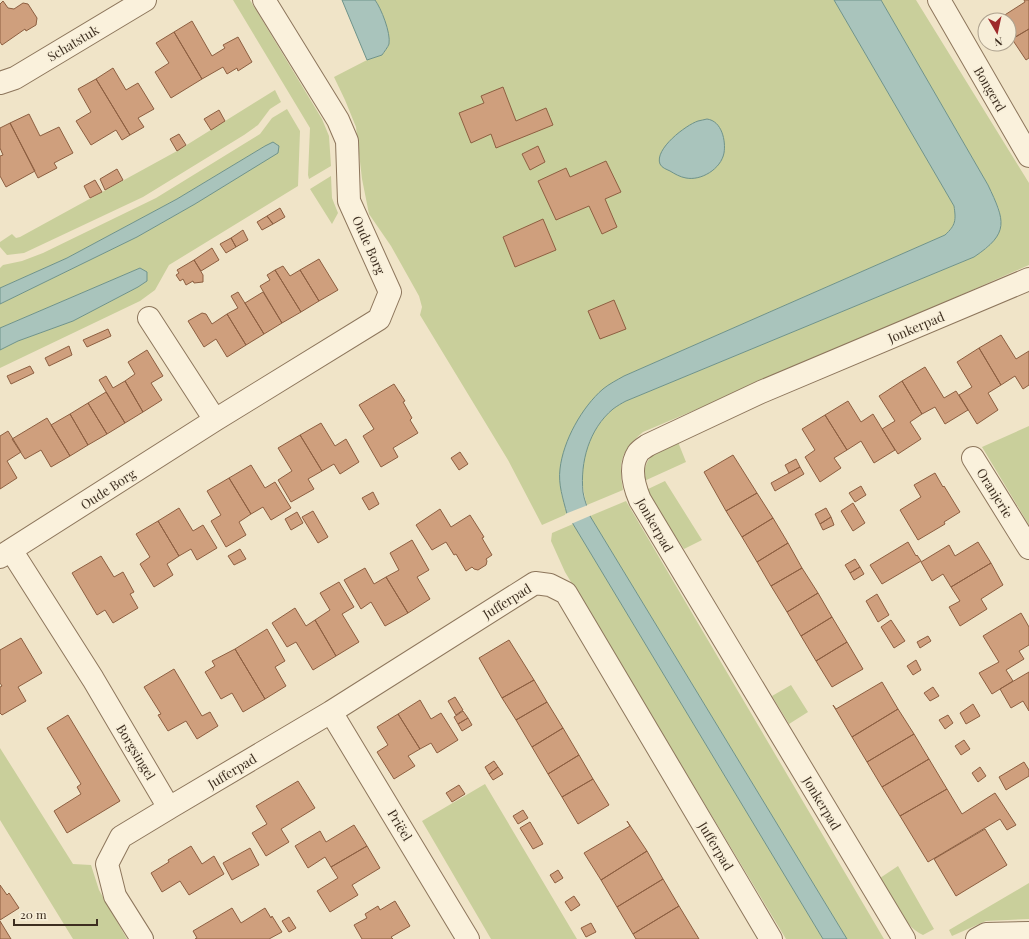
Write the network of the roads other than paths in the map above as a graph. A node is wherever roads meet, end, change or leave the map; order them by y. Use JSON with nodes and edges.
{"nodes":[{"id":1,"x":145,"y":0,"type":"edge"},
{"id":2,"x":264,"y":0,"type":"edge"},
{"id":3,"x":939,"y":0,"type":"edge"},
{"id":4,"x":0,"y":83,"type":"edge"},
{"id":5,"x":1029,"y":156,"type":"edge"},
{"id":6,"x":1029,"y":279,"type":"edge"},
{"id":7,"x":149,"y":318,"type":"dead end"},
{"id":8,"x":215,"y":420,"type":"junction"},
{"id":9,"x":973,"y":458,"type":"dead end"},
{"id":10,"x":1029,"y":548,"type":"edge"},
{"id":11,"x":6,"y":554,"type":"edge"},
{"id":12,"x":331,"y":712,"type":"junction"},
{"id":13,"x":169,"y":808,"type":"junction"},
{"id":14,"x":1029,"y":933,"type":"edge"},
{"id":15,"x":142,"y":939,"type":"edge"},
{"id":16,"x":468,"y":939,"type":"edge"},
{"id":17,"x":772,"y":939,"type":"edge"},
{"id":18,"x":904,"y":939,"type":"edge"},
{"id":19,"x":977,"y":939,"type":"edge"}],
"edges":[{"from":1,"to":4,"type":"street","name":"Schatstuk"},
{"from":2,"to":8,"type":"street","name":"Oude Borg"},
{"from":3,"to":5,"type":"street","name":"Bongerd"},
{"from":6,"to":18,"type":"street","name":"Jonkerpad"},
{"from":7,"to":8,"type":"street"},
{"from":8,"to":11,"type":"street","name":"Oude Borg"},
{"from":9,"to":10,"type":"street","name":"Oranjerie"},
{"from":11,"to":13,"type":"street","name":"Borgsingel"},
{"from":12,"to":13,"type":"street","name":"Jufferpad"},
{"from":12,"to":16,"type":"street","name":"Priëel"},
{"from":12,"to":17,"type":"street","name":"Jufferpad"},
{"from":13,"to":15,"type":"street"},
{"from":14,"to":19,"type":"street"}]}
